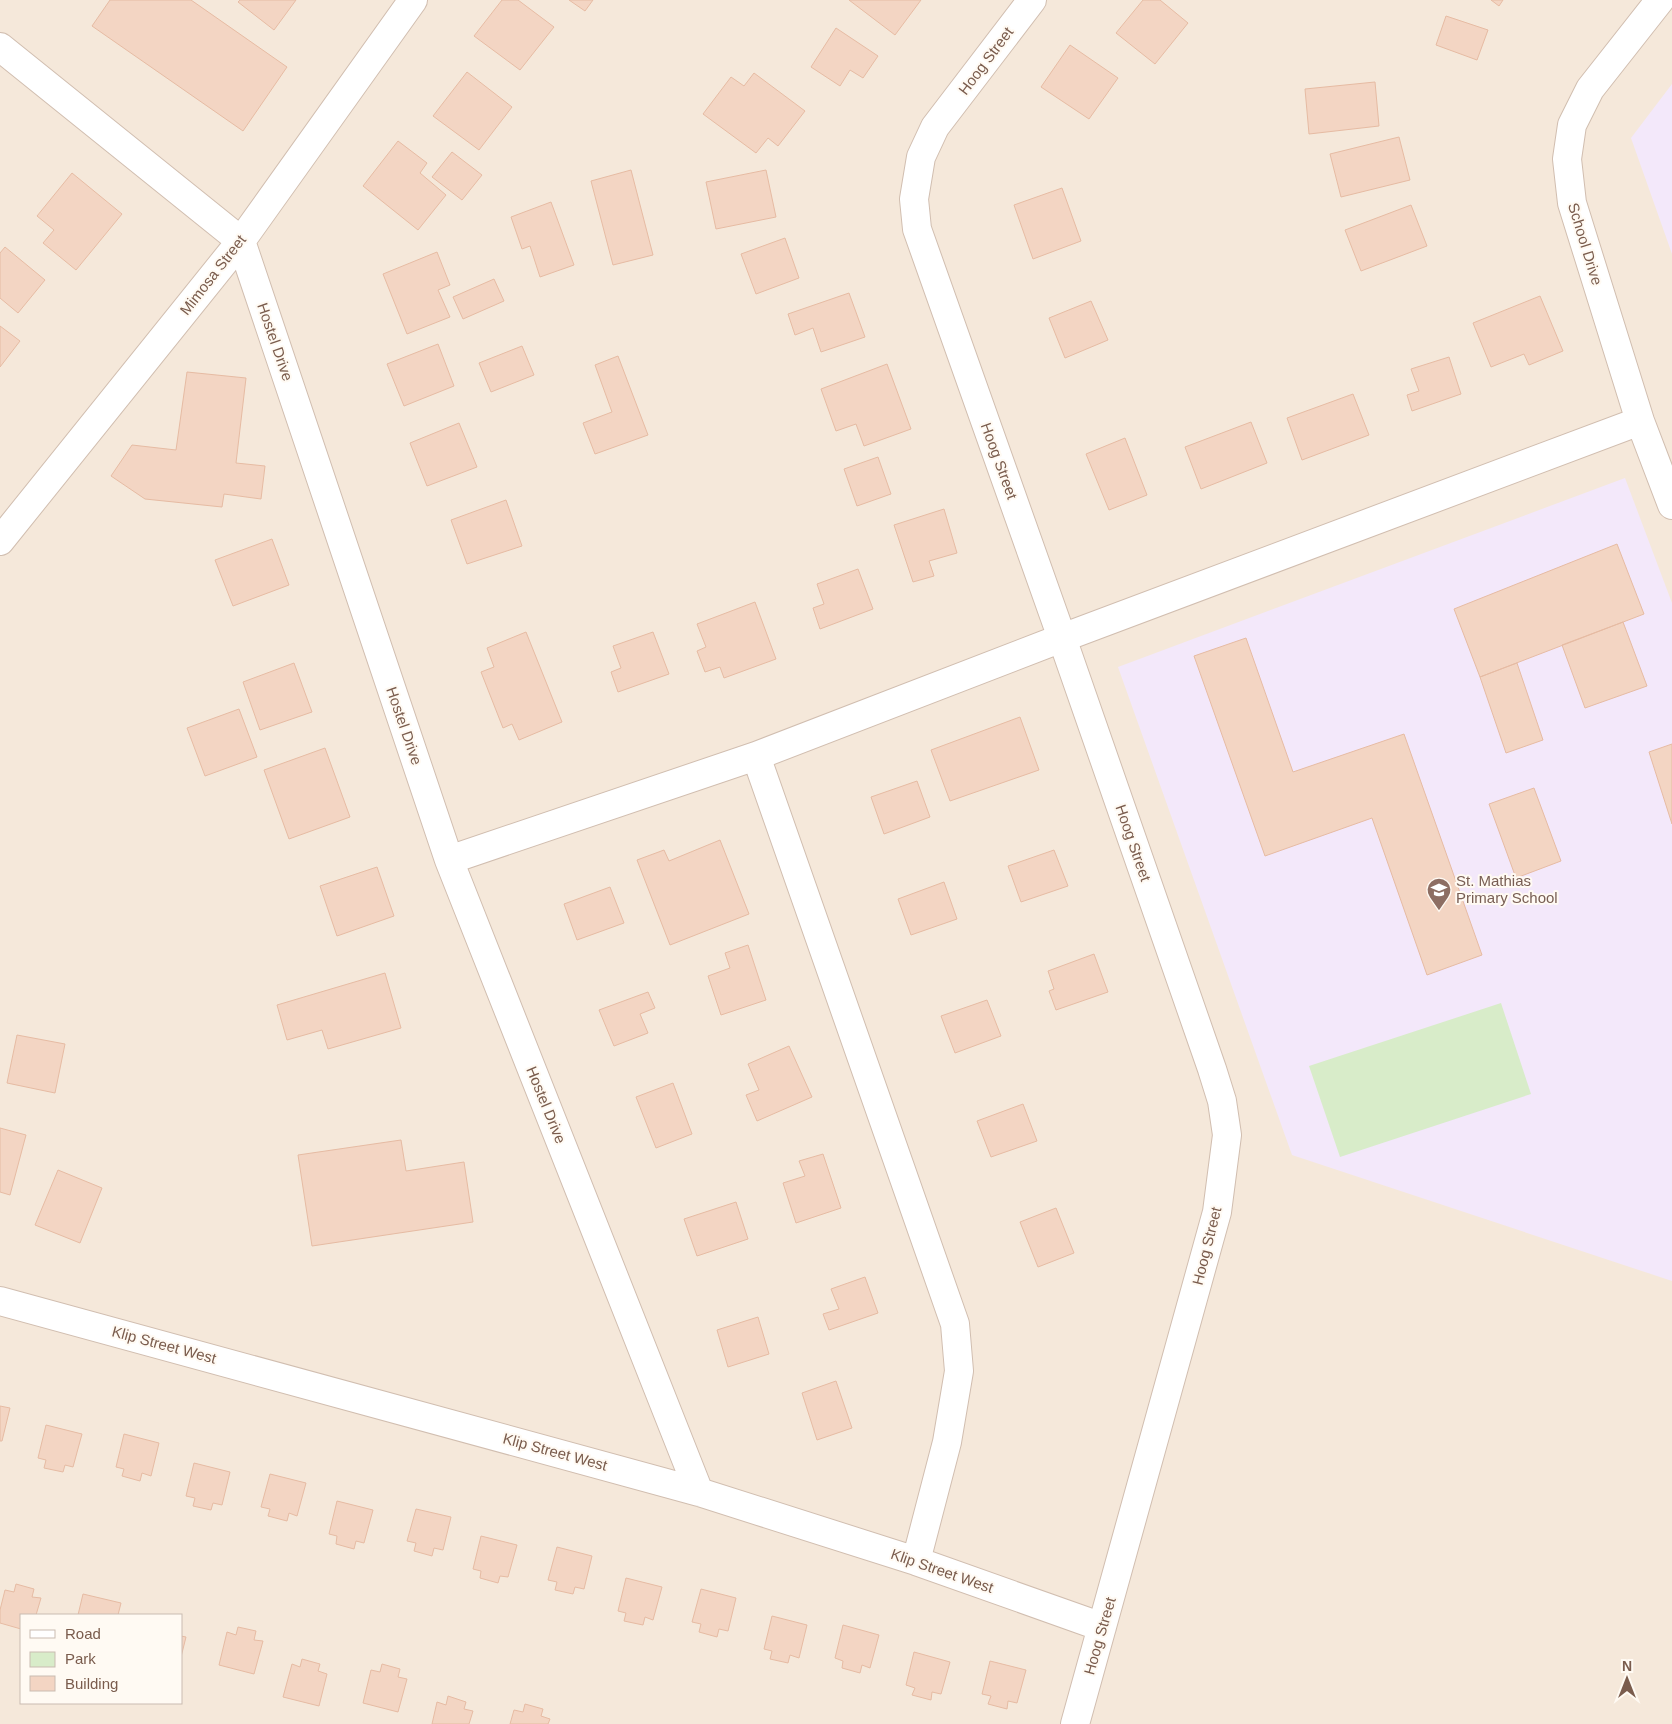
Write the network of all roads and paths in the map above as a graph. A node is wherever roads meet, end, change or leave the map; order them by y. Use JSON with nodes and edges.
{"nodes":[{"id":1,"x":412,"y":0,"type":"edge"},
{"id":2,"x":1032,"y":0,"type":"edge"},
{"id":3,"x":1660,"y":0,"type":"edge"},
{"id":4,"x":0,"y":47,"type":"edge"},
{"id":5,"x":241,"y":241,"type":"junction"},
{"id":6,"x":1640,"y":420,"type":"junction"},
{"id":7,"x":1672,"y":505,"type":"edge"},
{"id":8,"x":0,"y":541,"type":"edge"},
{"id":9,"x":1062,"y":638,"type":"junction"},
{"id":10,"x":756,"y":756,"type":"junction"},
{"id":11,"x":449,"y":860,"type":"junction"},
{"id":12,"x":0,"y":1300,"type":"edge"},
{"id":13,"x":699,"y":1492,"type":"junction"},
{"id":14,"x":916,"y":1561,"type":"junction"},
{"id":15,"x":1102,"y":1627,"type":"junction"},
{"id":16,"x":1075,"y":1724,"type":"edge"}],
"edges":[{"from":1,"to":5,"type":"street","name":"Mimosa Street"},
{"from":2,"to":9,"type":"street","name":"Hoog Street"},
{"from":3,"to":6,"type":"street","name":"School Drive"},
{"from":4,"to":5,"type":"street"},
{"from":5,"to":8,"type":"street","name":"Mimosa Street"},
{"from":5,"to":11,"type":"street","name":"Hostel Drive"},
{"from":6,"to":7,"type":"street","name":"School Drive"},
{"from":6,"to":9,"type":"street"},
{"from":9,"to":10,"type":"street"},
{"from":9,"to":15,"type":"street","name":"Hoog Street"},
{"from":10,"to":11,"type":"street"},
{"from":10,"to":14,"type":"street"},
{"from":11,"to":13,"type":"street","name":"Hostel Drive"},
{"from":12,"to":13,"type":"street","name":"Klip Street West"},
{"from":13,"to":14,"type":"street","name":"Klip Street West"},
{"from":14,"to":15,"type":"street","name":"Klip Street West"},
{"from":15,"to":16,"type":"street","name":"Hoog Street"}]}
